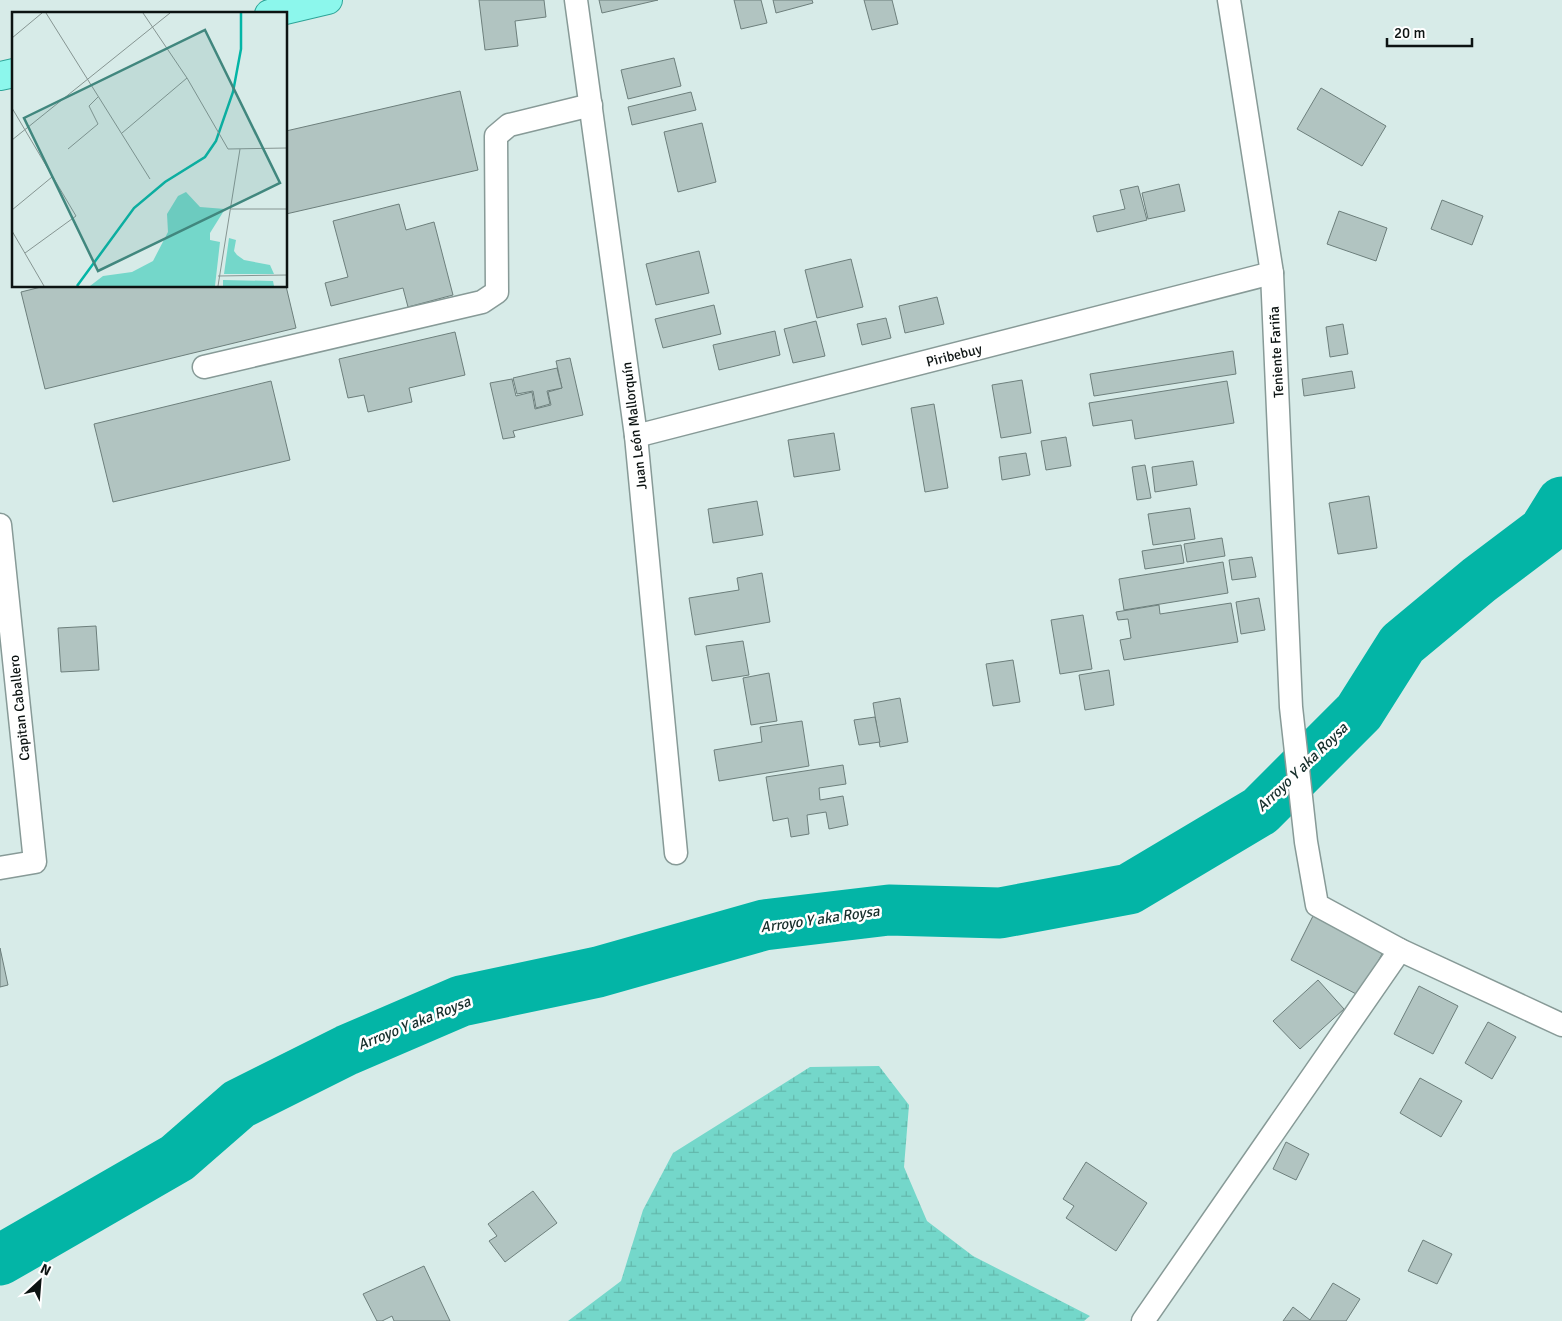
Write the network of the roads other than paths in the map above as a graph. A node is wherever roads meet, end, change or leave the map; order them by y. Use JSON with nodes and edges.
{"nodes":[{"id":1,"x":328,"y":0,"type":"edge"},
{"id":2,"x":576,"y":0,"type":"edge"},
{"id":3,"x":1228,"y":0,"type":"edge"},
{"id":4,"x":277,"y":12,"type":"edge"},
{"id":5,"x":591,"y":105,"type":"junction"},
{"id":6,"x":1272,"y":274,"type":"junction"},
{"id":7,"x":204,"y":367,"type":"dead end"},
{"id":8,"x":636,"y":436,"type":"junction"},
{"id":9,"x":0,"y":525,"type":"edge"},
{"id":10,"x":676,"y":853,"type":"dead end"},
{"id":11,"x":0,"y":868,"type":"edge"},
{"id":12,"x":1400,"y":950,"type":"junction"},
{"id":13,"x":1562,"y":1025,"type":"edge"},
{"id":14,"x":1143,"y":1321,"type":"edge"}],
"edges":[{"from":1,"to":4,"type":"main road"},
{"from":2,"to":5,"type":"street","name":"Juan León Mallorquín"},
{"from":3,"to":6,"type":"street","name":"Teniente Fariña"},
{"from":5,"to":7,"type":"street"},
{"from":5,"to":8,"type":"street","name":"Juan León Mallorquín"},
{"from":6,"to":8,"type":"street","name":"Piribebuy"},
{"from":6,"to":12,"type":"street","name":"Teniente Fariña"},
{"from":8,"to":10,"type":"street","name":"Juan León Mallorquín"},
{"from":9,"to":11,"type":"street","name":"Capitan Caballero"},
{"from":12,"to":13,"type":"street"},
{"from":12,"to":14,"type":"street"}]}
